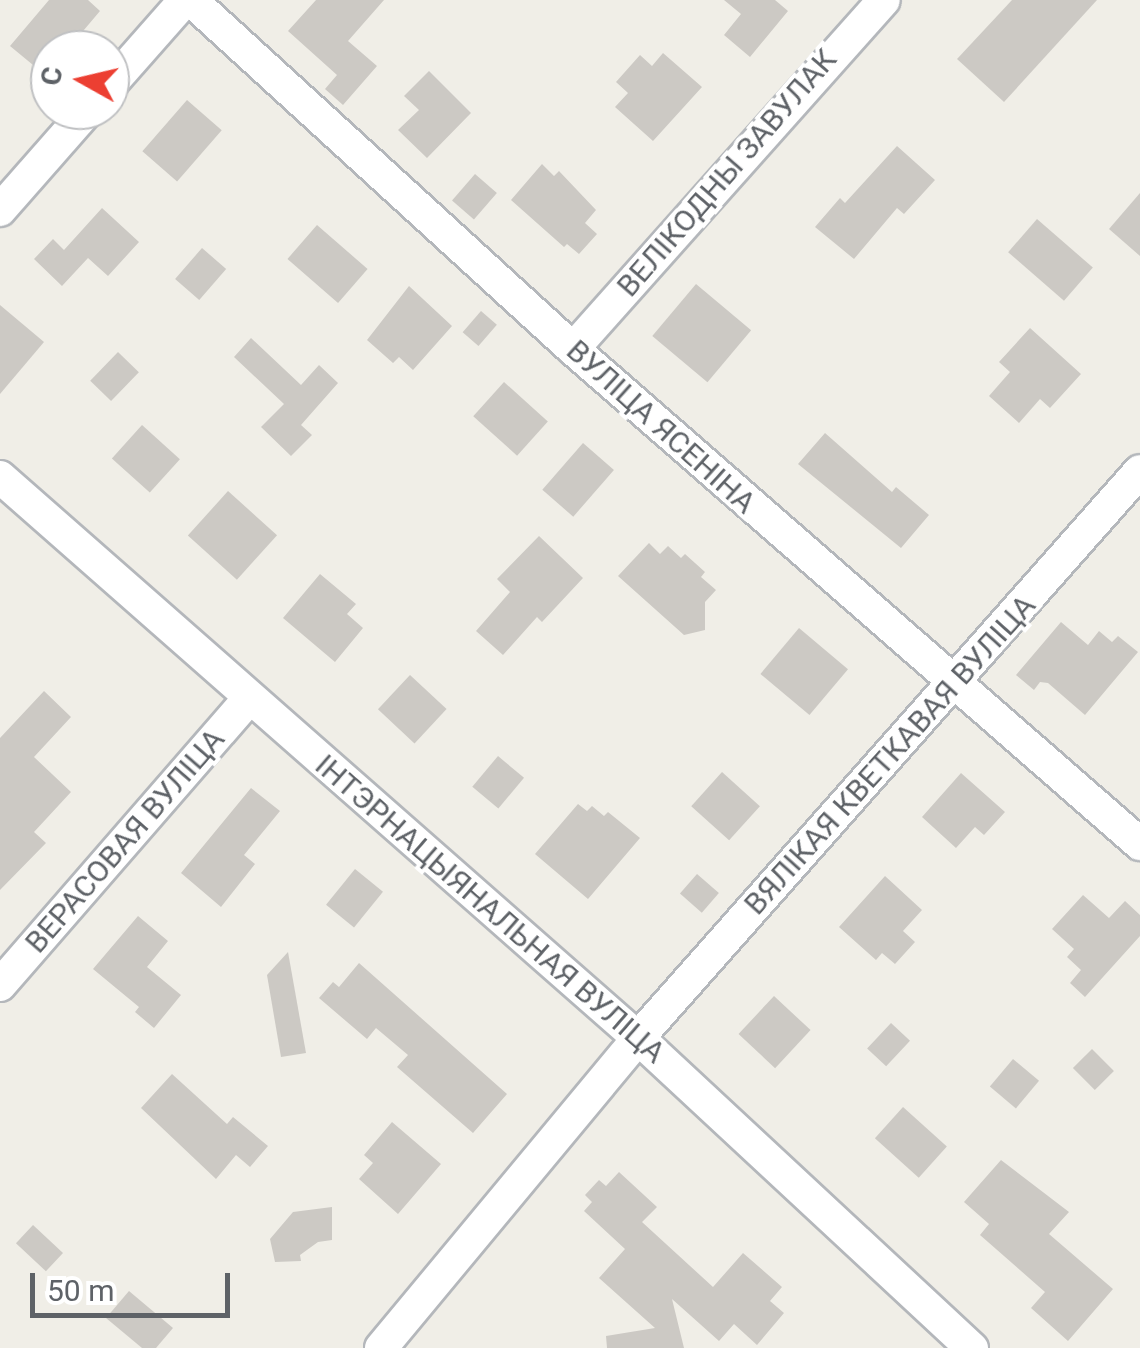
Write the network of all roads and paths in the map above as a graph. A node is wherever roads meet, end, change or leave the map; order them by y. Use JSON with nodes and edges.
{"nodes":[{"id":1,"x":188,"y":0,"type":"edge"},
{"id":2,"x":884,"y":0,"type":"edge"},
{"id":3,"x":130,"y":63,"type":"edge"},
{"id":4,"x":70,"y":130,"type":"edge"},
{"id":5,"x":0,"y":210,"type":"edge"},
{"id":6,"x":573,"y":349,"type":"junction"},
{"id":7,"x":1140,"y":472,"type":"edge"},
{"id":8,"x":0,"y":478,"type":"edge"},
{"id":9,"x":954,"y":685,"type":"junction"},
{"id":10,"x":250,"y":697,"type":"junction"},
{"id":11,"x":1140,"y":844,"type":"edge"},
{"id":12,"x":0,"y":985,"type":"edge"},
{"id":13,"x":638,"y":1038,"type":"junction"},
{"id":14,"x":381,"y":1348,"type":"edge"},
{"id":15,"x":972,"y":1348,"type":"edge"}],
"edges":[{"from":1,"to":3,"type":"street"},
{"from":1,"to":6,"type":"street","name":"ВУЛІЦА ЯСЕНІНА"},
{"from":2,"to":6,"type":"street","name":"ВЕЛІКОДНЫ ЗАВУЛАК"},
{"from":4,"to":5,"type":"street"},
{"from":6,"to":9,"type":"street","name":"ВУЛІЦА ЯСЕНІНА"},
{"from":7,"to":9,"type":"street","name":"ВЯЛІКАЯ КВЕТКАВАЯ ВУЛІЦА"},
{"from":8,"to":10,"type":"street","name":"ІНТЭРНАЦЫЯНАЛЬНАЯ ВУЛІЦА"},
{"from":9,"to":11,"type":"street","name":"ВУЛІЦА ЯСЕНІНА"},
{"from":9,"to":13,"type":"street","name":"ВЯЛІКАЯ КВЕТКАВАЯ ВУЛІЦА"},
{"from":10,"to":12,"type":"street","name":"ВЕРАСОВАЯ ВУЛІЦА"},
{"from":10,"to":13,"type":"street","name":"ІНТЭРНАЦЫЯНАЛЬНАЯ ВУЛІЦА"},
{"from":13,"to":14,"type":"street","name":"ВЯЛІКАЯ КВЕТКАВАЯ ВУЛІЦА"},
{"from":13,"to":15,"type":"street","name":"ІНТЭРНАЦЫЯНАЛЬНАЯ ВУЛІЦА"}]}
